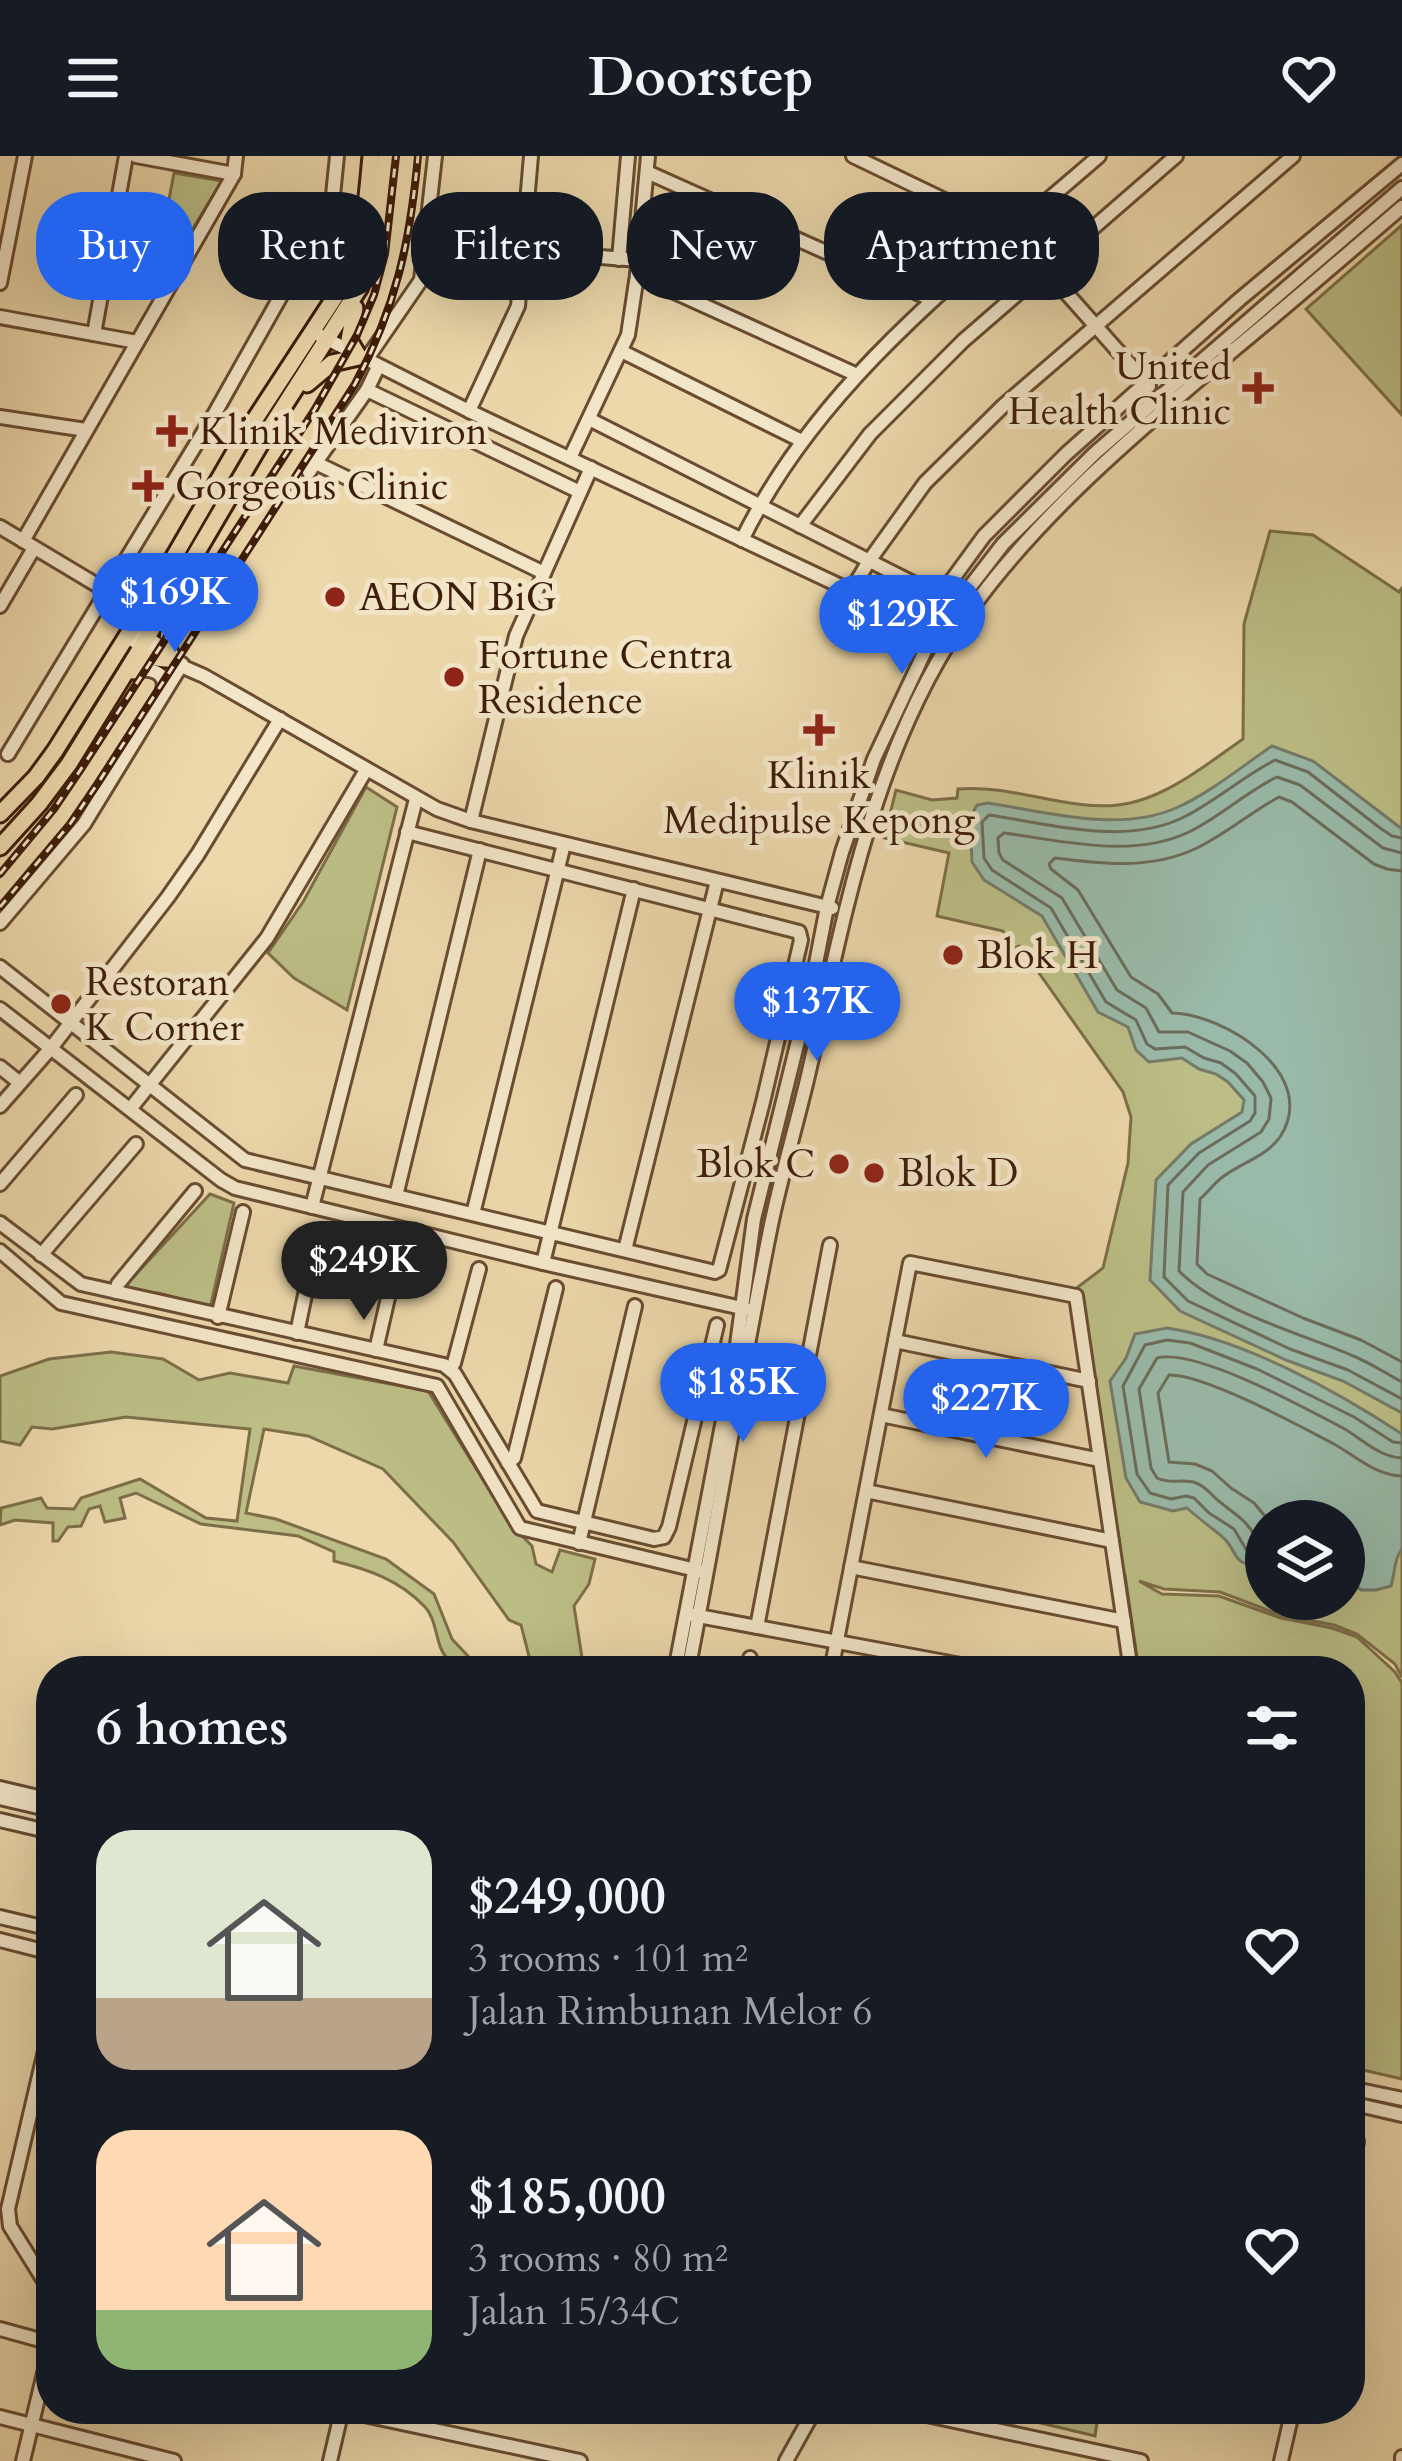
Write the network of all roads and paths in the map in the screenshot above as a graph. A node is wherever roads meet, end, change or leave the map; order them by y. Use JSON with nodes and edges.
{"nodes":[{"id":1,"x":25,"y":156,"type":"edge"},
{"id":2,"x":127,"y":156,"type":"edge"},
{"id":3,"x":136,"y":156,"type":"edge"},
{"id":4,"x":236,"y":156,"type":"edge"},
{"id":5,"x":337,"y":156,"type":"edge"},
{"id":6,"x":371,"y":156,"type":"edge"},
{"id":7,"x":386,"y":156,"type":"edge"},
{"id":8,"x":434,"y":156,"type":"edge"},
{"id":9,"x":532,"y":156,"type":"edge"},
{"id":10,"x":628,"y":156,"type":"edge"},
{"id":11,"x":648,"y":156,"type":"edge"},
{"id":12,"x":853,"y":156,"type":"edge"},
{"id":13,"x":1099,"y":156,"type":"edge"},
{"id":14,"x":1176,"y":156,"type":"edge"},
{"id":15,"x":1293,"y":156,"type":"edge"},
{"id":16,"x":1402,"y":164,"type":"edge"},
{"id":17,"x":647,"y":172,"type":"junction"},
{"id":18,"x":234,"y":174,"type":"junction"},
{"id":19,"x":1402,"y":188,"type":"edge"},
{"id":20,"x":381,"y":192,"type":"edge"},
{"id":21,"x":529,"y":192,"type":"edge"},
{"id":22,"x":645,"y":192,"type":"edge"},
{"id":23,"x":928,"y":192,"type":"edge"},
{"id":24,"x":1057,"y":192,"type":"edge"},
{"id":25,"x":1402,"y":207,"type":"edge"},
{"id":26,"x":1099,"y":224,"type":"edge"},
{"id":27,"x":824,"y":251,"type":"edge"},
{"id":28,"x":603,"y":258,"type":"edge"},
{"id":29,"x":619,"y":259,"type":"junction"},
{"id":30,"x":627,"y":259,"type":"edge"},
{"id":31,"x":0,"y":283,"type":"edge"},
{"id":32,"x":349,"y":300,"type":"edge"},
{"id":33,"x":357,"y":300,"type":"edge"},
{"id":34,"x":519,"y":300,"type":"edge"},
{"id":35,"x":634,"y":300,"type":"edge"},
{"id":36,"x":692,"y":300,"type":"edge"},
{"id":37,"x":933,"y":300,"type":"edge"},
{"id":38,"x":1011,"y":300,"type":"edge"},
{"id":39,"x":1073,"y":300,"type":"edge"},
{"id":40,"x":0,"y":317,"type":"edge"},
{"id":41,"x":1096,"y":326,"type":"junction"},
{"id":42,"x":94,"y":334,"type":"junction"},
{"id":43,"x":320,"y":336,"type":"junction"},
{"id":44,"x":137,"y":342,"type":"junction"},
{"id":45,"x":621,"y":351,"type":"junction"},
{"id":46,"x":368,"y":361,"type":"junction"},
{"id":47,"x":856,"y":375,"type":"junction"},
{"id":48,"x":1146,"y":383,"type":"junction"},
{"id":49,"x":367,"y":390,"type":"junction"},
{"id":50,"x":1158,"y":398,"type":"junction"},
{"id":51,"x":286,"y":405,"type":"junction"},
{"id":52,"x":469,"y":411,"type":"junction"},
{"id":53,"x":0,"y":417,"type":"edge"},
{"id":54,"x":589,"y":419,"type":"junction"},
{"id":55,"x":86,"y":430,"type":"junction"},
{"id":56,"x":802,"y":441,"type":"junction"},
{"id":57,"x":570,"y":458,"type":"junction"},
{"id":58,"x":591,"y":468,"type":"junction"},
{"id":59,"x":580,"y":492,"type":"junction"},
{"id":60,"x":759,"y":505,"type":"junction"},
{"id":61,"x":220,"y":511,"type":"junction"},
{"id":62,"x":800,"y":526,"type":"junction"},
{"id":63,"x":0,"y":527,"type":"edge"},
{"id":64,"x":742,"y":540,"type":"junction"},
{"id":65,"x":28,"y":544,"type":"junction"},
{"id":66,"x":869,"y":561,"type":"junction"},
{"id":67,"x":544,"y":573,"type":"junction"},
{"id":68,"x":851,"y":591,"type":"junction"},
{"id":69,"x":108,"y":592,"type":"junction"},
{"id":70,"x":0,"y":606,"type":"edge"},
{"id":71,"x":142,"y":612,"type":"junction"},
{"id":72,"x":932,"y":636,"type":"junction"},
{"id":73,"x":137,"y":637,"type":"junction"},
{"id":74,"x":948,"y":644,"type":"junction"},
{"id":75,"x":172,"y":658,"type":"junction"},
{"id":76,"x":132,"y":673,"type":"junction"},
{"id":77,"x":111,"y":696,"type":"junction"},
{"id":78,"x":160,"y":697,"type":"junction"},
{"id":79,"x":280,"y":719,"type":"junction"},
{"id":80,"x":8,"y":754,"type":"dead end"},
{"id":81,"x":366,"y":770,"type":"junction"},
{"id":82,"x":416,"y":799,"type":"junction"},
{"id":83,"x":39,"y":803,"type":"junction"},
{"id":84,"x":0,"y":814,"type":"edge"},
{"id":85,"x":471,"y":821,"type":"junction"},
{"id":86,"x":407,"y":832,"type":"junction"},
{"id":87,"x":0,"y":836,"type":"edge"},
{"id":88,"x":564,"y":844,"type":"junction"},
{"id":89,"x":0,"y":847,"type":"edge"},
{"id":90,"x":480,"y":850,"type":"junction"},
{"id":91,"x":557,"y":870,"type":"junction"},
{"id":92,"x":717,"y":881,"type":"junction"},
{"id":93,"x":634,"y":889,"type":"junction"},
{"id":94,"x":827,"y":907,"type":"junction"},
{"id":95,"x":710,"y":908,"type":"junction"},
{"id":96,"x":845,"y":911,"type":"junction"},
{"id":97,"x":0,"y":923,"type":"edge"},
{"id":98,"x":0,"y":967,"type":"edge"},
{"id":99,"x":0,"y":1009,"type":"edge"},
{"id":100,"x":70,"y":1023,"type":"junction"},
{"id":101,"x":51,"y":1048,"type":"junction"},
{"id":102,"x":0,"y":1067,"type":"edge"},
{"id":103,"x":20,"y":1083,"type":"junction"},
{"id":104,"x":149,"y":1084,"type":"junction"},
{"id":105,"x":76,"y":1095,"type":"dead end"},
{"id":106,"x":0,"y":1106,"type":"edge"},
{"id":107,"x":131,"y":1108,"type":"junction"},
{"id":108,"x":136,"y":1144,"type":"dead end"},
{"id":109,"x":320,"y":1178,"type":"junction"},
{"id":110,"x":0,"y":1184,"type":"edge"},
{"id":111,"x":195,"y":1191,"type":"dead end"},
{"id":112,"x":396,"y":1196,"type":"junction"},
{"id":113,"x":312,"y":1207,"type":"junction"},
{"id":114,"x":243,"y":1212,"type":"dead end"},
{"id":115,"x":473,"y":1214,"type":"junction"},
{"id":116,"x":0,"y":1222,"type":"edge"},
{"id":117,"x":549,"y":1232,"type":"junction"},
{"id":118,"x":318,"y":1233,"type":"dead end"},
{"id":119,"x":830,"y":1245,"type":"dead end"},
{"id":120,"x":399,"y":1250,"type":"dead end"},
{"id":121,"x":626,"y":1250,"type":"junction"},
{"id":122,"x":0,"y":1251,"type":"edge"},
{"id":123,"x":41,"y":1255,"type":"junction"},
{"id":124,"x":542,"y":1263,"type":"junction"},
{"id":125,"x":478,"y":1269,"type":"dead end"},
{"id":126,"x":556,"y":1288,"type":"dead end"},
{"id":127,"x":116,"y":1292,"type":"junction"},
{"id":128,"x":160,"y":1303,"type":"junction"},
{"id":129,"x":635,"y":1306,"type":"dead end"},
{"id":130,"x":749,"y":1310,"type":"junction"},
{"id":131,"x":218,"y":1317,"type":"junction"},
{"id":132,"x":156,"y":1324,"type":"junction"},
{"id":133,"x":717,"y":1325,"type":"dead end"},
{"id":134,"x":297,"y":1333,"type":"junction"},
{"id":135,"x":895,"y":1341,"type":"junction"},
{"id":136,"x":376,"y":1350,"type":"junction"},
{"id":137,"x":450,"y":1369,"type":"junction"},
{"id":138,"x":1089,"y":1381,"type":"junction"},
{"id":139,"x":881,"y":1415,"type":"junction"},
{"id":140,"x":1100,"y":1460,"type":"junction"},
{"id":141,"x":508,"y":1463,"type":"junction"},
{"id":142,"x":866,"y":1491,"type":"junction"},
{"id":143,"x":584,"y":1523,"type":"junction"},
{"id":144,"x":1112,"y":1541,"type":"junction"},
{"id":145,"x":579,"y":1543,"type":"junction"},
{"id":146,"x":851,"y":1567,"type":"junction"},
{"id":147,"x":701,"y":1571,"type":"junction"},
{"id":148,"x":692,"y":1615,"type":"junction"},
{"id":149,"x":1124,"y":1621,"type":"junction"},
{"id":150,"x":757,"y":1628,"type":"junction"},
{"id":151,"x":837,"y":1643,"type":"junction"},
{"id":152,"x":680,"y":1656,"type":"edge"},
{"id":153,"x":689,"y":1656,"type":"edge"},
{"id":154,"x":834,"y":1656,"type":"edge"},
{"id":155,"x":895,"y":1656,"type":"edge"},
{"id":156,"x":1129,"y":1656,"type":"edge"},
{"id":157,"x":0,"y":1788,"type":"edge"},
{"id":158,"x":36,"y":1796,"type":"edge"},
{"id":159,"x":0,"y":1798,"type":"edge"},
{"id":160,"x":36,"y":1806,"type":"edge"},
{"id":161,"x":0,"y":1820,"type":"edge"},
{"id":162,"x":36,"y":1828,"type":"edge"},
{"id":163,"x":0,"y":1917,"type":"edge"},
{"id":164,"x":36,"y":1925,"type":"edge"},
{"id":165,"x":0,"y":1940,"type":"edge"},
{"id":166,"x":36,"y":1949,"type":"edge"},
{"id":167,"x":36,"y":2089,"type":"edge"},
{"id":168,"x":1365,"y":2095,"type":"edge"},
{"id":169,"x":1402,"y":2099,"type":"edge"},
{"id":170,"x":1365,"y":2103,"type":"edge"},
{"id":171,"x":1382,"y":2103,"type":"junction"},
{"id":172,"x":1402,"y":2114,"type":"edge"},
{"id":173,"x":36,"y":2268,"type":"edge"},
{"id":174,"x":0,"y":2330,"type":"edge"},
{"id":175,"x":36,"y":2339,"type":"edge"},
{"id":176,"x":36,"y":2408,"type":"edge"},
{"id":177,"x":0,"y":2417,"type":"edge"},
{"id":178,"x":337,"y":2424,"type":"edge"},
{"id":179,"x":405,"y":2424,"type":"edge"},
{"id":180,"x":807,"y":2424,"type":"edge"},
{"id":181,"x":968,"y":2424,"type":"edge"},
{"id":182,"x":1290,"y":2424,"type":"edge"},
{"id":183,"x":32,"y":2425,"type":"junction"},
{"id":184,"x":122,"y":2455,"type":"edge"},
{"id":185,"x":23,"y":2461,"type":"edge"},
{"id":186,"x":175,"y":2461,"type":"edge"},
{"id":187,"x":330,"y":2461,"type":"edge"},
{"id":188,"x":580,"y":2461,"type":"edge"},
{"id":189,"x":786,"y":2461,"type":"edge"},
{"id":190,"x":1141,"y":2461,"type":"edge"},
{"id":191,"x":1281,"y":2461,"type":"edge"}],
"edges":[{"from":1,"to":31,"type":"street"},
{"from":2,"to":42,"type":"street"},
{"from":3,"to":18,"type":"street"},
{"from":4,"to":18,"type":"street"},
{"from":5,"to":69,"type":"street"},
{"from":6,"to":43,"type":"main road"},
{"from":7,"to":20,"type":"main road"},
{"from":8,"to":46,"type":"street"},
{"from":9,"to":21,"type":"street"},
{"from":10,"to":29,"type":"street"},
{"from":11,"to":17,"type":"street"},
{"from":12,"to":23,"type":"street"},
{"from":13,"to":24,"type":"street"},
{"from":14,"to":26,"type":"street"},
{"from":15,"to":41,"type":"street"},
{"from":16,"to":48,"type":"street"},
{"from":17,"to":22,"type":"street"},
{"from":17,"to":27,"type":"street"},
{"from":18,"to":44,"type":"street"},
{"from":19,"to":50,"type":"street"},
{"from":25,"to":74,"type":"street"},
{"from":28,"to":29,"type":"street"},
{"from":29,"to":30,"type":"street"},
{"from":32,"to":43,"type":"main road"},
{"from":33,"to":46,"type":"main road"},
{"from":34,"to":52,"type":"street"},
{"from":35,"to":45,"type":"street"},
{"from":36,"to":47,"type":"street"},
{"from":37,"to":47,"type":"street"},
{"from":38,"to":62,"type":"street"},
{"from":39,"to":41,"type":"street"},
{"from":40,"to":42,"type":"street"},
{"from":41,"to":48,"type":"street"},
{"from":41,"to":66,"type":"street"},
{"from":42,"to":44,"type":"street"},
{"from":43,"to":46,"type":"street"},
{"from":43,"to":51,"type":"main road"},
{"from":43,"to":71,"type":"main road"},
{"from":44,"to":55,"type":"street"},
{"from":45,"to":54,"type":"street"},
{"from":45,"to":56,"type":"street"},
{"from":46,"to":49,"type":"street"},
{"from":46,"to":51,"type":"main road"},
{"from":46,"to":52,"type":"street"},
{"from":47,"to":56,"type":"street"},
{"from":48,"to":50,"type":"street"},
{"from":48,"to":66,"type":"street"},
{"from":49,"to":59,"type":"street"},
{"from":49,"to":67,"type":"street"},
{"from":50,"to":72,"type":"street"},
{"from":51,"to":61,"type":"main road"},
{"from":52,"to":57,"type":"street"},
{"from":53,"to":55,"type":"street"},
{"from":54,"to":57,"type":"street"},
{"from":54,"to":60,"type":"street"},
{"from":55,"to":65,"type":"street"},
{"from":56,"to":60,"type":"street"},
{"from":57,"to":58,"type":"street"},
{"from":58,"to":59,"type":"street"},
{"from":58,"to":64,"type":"street"},
{"from":59,"to":67,"type":"street"},
{"from":60,"to":62,"type":"street"},
{"from":60,"to":64,"type":"street"},
{"from":61,"to":73,"type":"main road"},
{"from":61,"to":75,"type":"main road"},
{"from":62,"to":66,"type":"street"},
{"from":63,"to":65,"type":"street"},
{"from":64,"to":68,"type":"street"},
{"from":65,"to":69,"type":"street"},
{"from":65,"to":70,"type":"street"},
{"from":66,"to":68,"type":"street"},
{"from":67,"to":85,"type":"street"},
{"from":68,"to":72,"type":"street"},
{"from":69,"to":71,"type":"street"},
{"from":69,"to":80,"type":"street"},
{"from":71,"to":73,"type":"main road"},
{"from":72,"to":74,"type":"street"},
{"from":72,"to":94,"type":"street"},
{"from":73,"to":75,"type":"street"},
{"from":73,"to":77,"type":"main road"},
{"from":73,"to":84,"type":"main road"},
{"from":74,"to":96,"type":"street"},
{"from":75,"to":76,"type":"main road"},
{"from":75,"to":78,"type":"street"},
{"from":75,"to":79,"type":"street"},
{"from":76,"to":77,"type":"main road"},
{"from":76,"to":78,"type":"street"},
{"from":77,"to":83,"type":"main road"},
{"from":78,"to":97,"type":"street"},
{"from":79,"to":81,"type":"street"},
{"from":79,"to":100,"type":"street"},
{"from":81,"to":82,"type":"street"},
{"from":81,"to":104,"type":"street"},
{"from":82,"to":85,"type":"street"},
{"from":82,"to":86,"type":"street"},
{"from":83,"to":87,"type":"main road"},
{"from":83,"to":89,"type":"main road"},
{"from":85,"to":88,"type":"street"},
{"from":86,"to":90,"type":"street"},
{"from":86,"to":109,"type":"street"},
{"from":88,"to":91,"type":"street"},
{"from":88,"to":92,"type":"street"},
{"from":90,"to":91,"type":"street"},
{"from":90,"to":112,"type":"street"},
{"from":91,"to":93,"type":"street"},
{"from":91,"to":115,"type":"street"},
{"from":92,"to":94,"type":"street"},
{"from":92,"to":95,"type":"street"},
{"from":93,"to":95,"type":"street"},
{"from":93,"to":117,"type":"street"},
{"from":94,"to":96,"type":"street"},
{"from":94,"to":130,"type":"street"},
{"from":95,"to":121,"type":"street"},
{"from":95,"to":121,"type":"street"},
{"from":96,"to":130,"type":"street"},
{"from":98,"to":100,"type":"street"},
{"from":99,"to":101,"type":"street"},
{"from":100,"to":101,"type":"street"},
{"from":100,"to":104,"type":"street"},
{"from":101,"to":103,"type":"street"},
{"from":101,"to":107,"type":"street"},
{"from":102,"to":103,"type":"street"},
{"from":103,"to":106,"type":"street"},
{"from":104,"to":107,"type":"street"},
{"from":104,"to":109,"type":"street"},
{"from":105,"to":110,"type":"street"},
{"from":107,"to":113,"type":"street"},
{"from":108,"to":123,"type":"street"},
{"from":109,"to":112,"type":"street"},
{"from":109,"to":113,"type":"street"},
{"from":111,"to":127,"type":"street"},
{"from":112,"to":115,"type":"street"},
{"from":113,"to":124,"type":"street"},
{"from":114,"to":131,"type":"street"},
{"from":115,"to":117,"type":"street"},
{"from":116,"to":123,"type":"street"},
{"from":117,"to":121,"type":"street"},
{"from":117,"to":124,"type":"street"},
{"from":118,"to":134,"type":"street"},
{"from":119,"to":150,"type":"street"},
{"from":120,"to":136,"type":"street"},
{"from":122,"to":132,"type":"street"},
{"from":123,"to":127,"type":"street"},
{"from":124,"to":130,"type":"street"},
{"from":125,"to":137,"type":"street"},
{"from":126,"to":141,"type":"street"},
{"from":127,"to":128,"type":"street"},
{"from":128,"to":131,"type":"street"},
{"from":128,"to":132,"type":"street"},
{"from":128,"to":132,"type":"street"},
{"from":129,"to":143,"type":"street"},
{"from":130,"to":147,"type":"street"},
{"from":131,"to":134,"type":"street"},
{"from":132,"to":145,"type":"street"},
{"from":133,"to":143,"type":"street"},
{"from":134,"to":136,"type":"street"},
{"from":135,"to":138,"type":"street"},
{"from":135,"to":138,"type":"street"},
{"from":135,"to":139,"type":"street"},
{"from":136,"to":137,"type":"street"},
{"from":137,"to":141,"type":"street"},
{"from":138,"to":140,"type":"street"},
{"from":139,"to":140,"type":"street"},
{"from":139,"to":142,"type":"street"},
{"from":140,"to":144,"type":"street"},
{"from":141,"to":143,"type":"street"},
{"from":142,"to":144,"type":"street"},
{"from":142,"to":146,"type":"street"},
{"from":143,"to":145,"type":"street"},
{"from":144,"to":149,"type":"street"},
{"from":145,"to":147,"type":"street"},
{"from":146,"to":149,"type":"street"},
{"from":146,"to":151,"type":"street"},
{"from":147,"to":148,"type":"street"},
{"from":148,"to":150,"type":"street"},
{"from":148,"to":152,"type":"street"},
{"from":148,"to":153,"type":"street"},
{"from":149,"to":156,"type":"street"},
{"from":150,"to":151,"type":"street"},
{"from":151,"to":154,"type":"street"},
{"from":151,"to":155,"type":"street"},
{"from":157,"to":158,"type":"street"},
{"from":159,"to":160,"type":"street"},
{"from":161,"to":162,"type":"street"},
{"from":163,"to":164,"type":"street"},
{"from":165,"to":166,"type":"street"},
{"from":167,"to":173,"type":"street"},
{"from":168,"to":171,"type":"street"},
{"from":169,"to":171,"type":"street"},
{"from":170,"to":171,"type":"street"},
{"from":171,"to":172,"type":"street"},
{"from":174,"to":175,"type":"street"},
{"from":176,"to":183,"type":"street"},
{"from":177,"to":183,"type":"street"},
{"from":178,"to":187,"type":"street"},
{"from":179,"to":188,"type":"street"},
{"from":180,"to":189,"type":"street"},
{"from":181,"to":190,"type":"street"},
{"from":182,"to":191,"type":"street"},
{"from":183,"to":184,"type":"street"},
{"from":183,"to":185,"type":"street"},
{"from":184,"to":186,"type":"street"}]}
